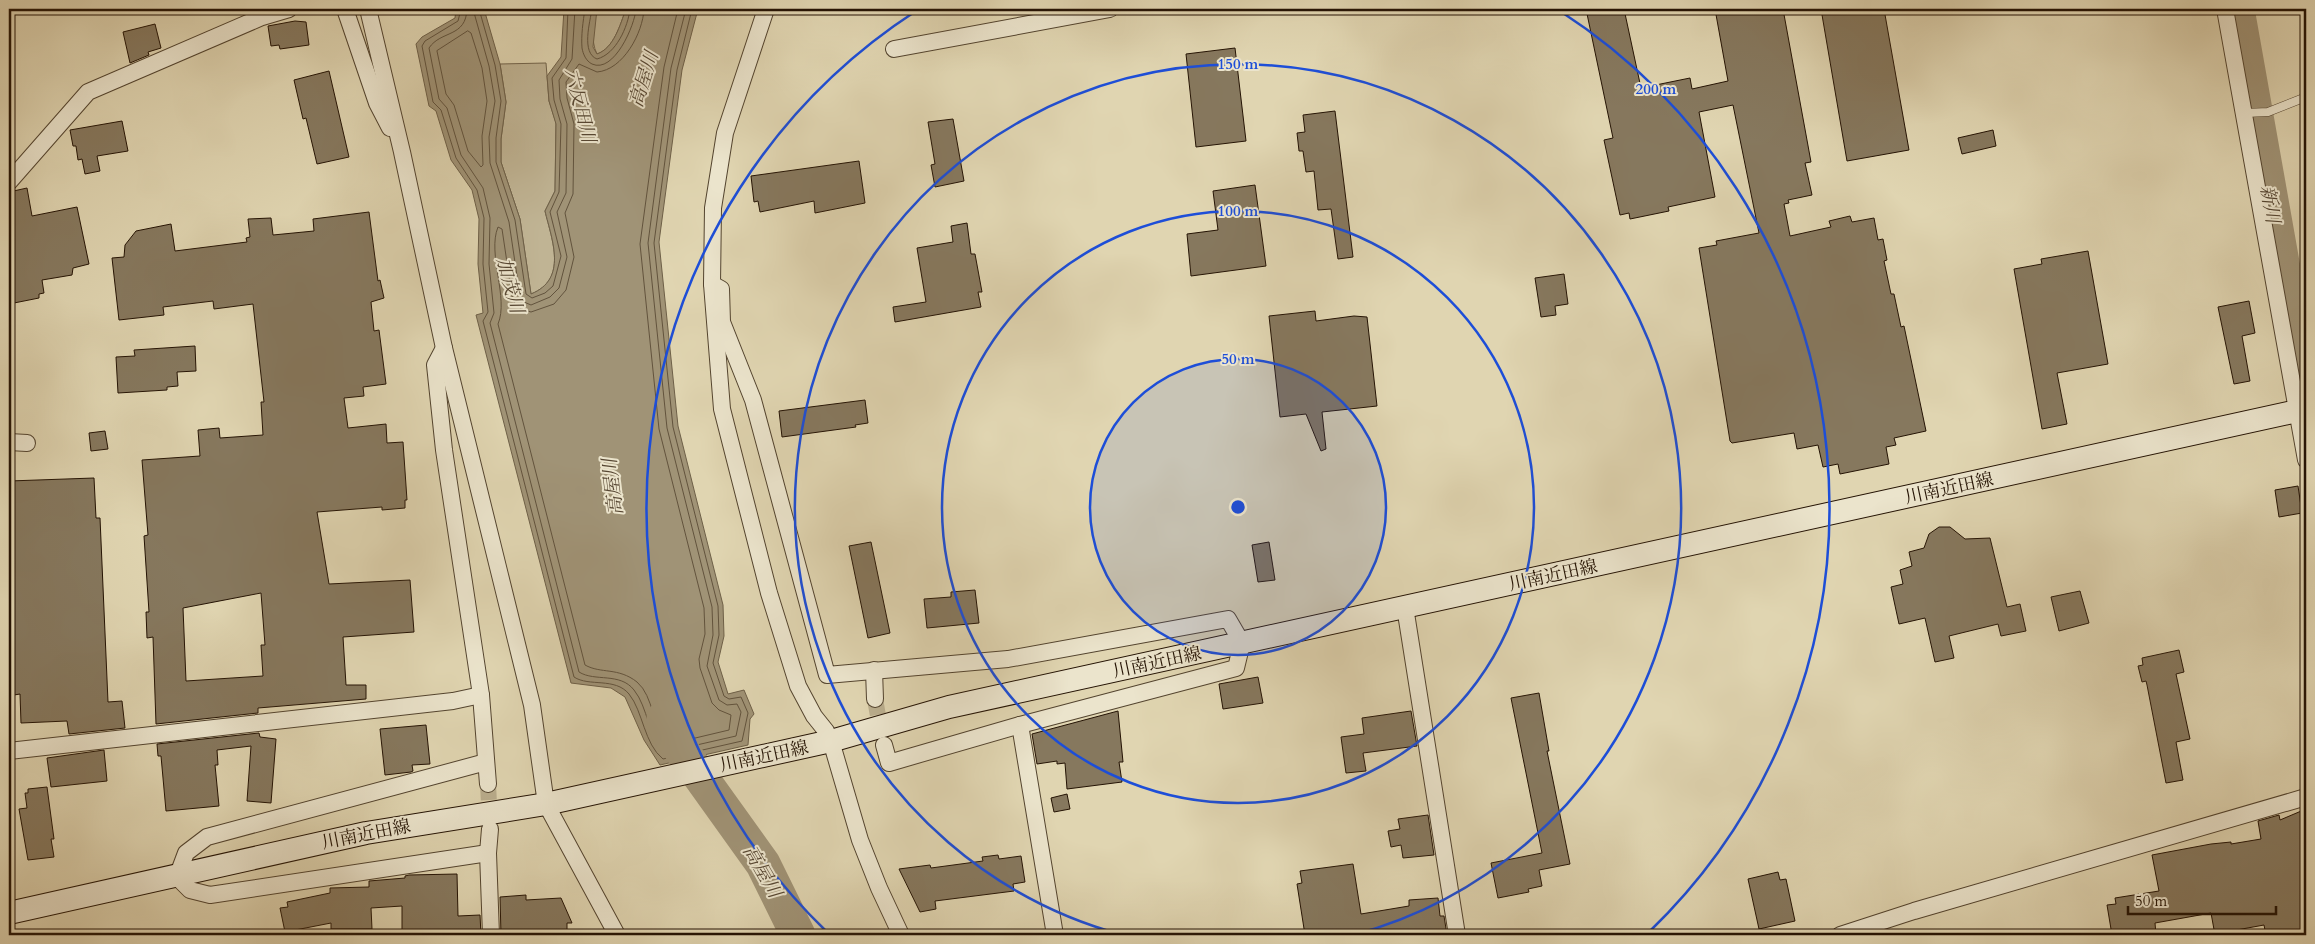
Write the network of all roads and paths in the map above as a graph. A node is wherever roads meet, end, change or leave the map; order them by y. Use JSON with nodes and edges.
{"nodes":[{"id":1,"x":289,"y":9,"type":"edge"},
{"id":2,"x":346,"y":9,"type":"edge"},
{"id":3,"x":368,"y":9,"type":"edge"},
{"id":4,"x":766,"y":9,"type":"edge"},
{"id":5,"x":1110,"y":9,"type":"edge"},
{"id":6,"x":2225,"y":9,"type":"edge"},
{"id":7,"x":894,"y":49,"type":"dead end"},
{"id":8,"x":2306,"y":97,"type":"edge"},
{"id":9,"x":2246,"y":113,"type":"junction"},
{"id":10,"x":402,"y":152,"type":"junction"},
{"id":11,"x":9,"y":182,"type":"edge"},
{"id":12,"x":712,"y":284,"type":"junction"},
{"id":13,"x":444,"y":348,"type":"junction"},
{"id":14,"x":2302,"y":410,"type":"edge"},
{"id":15,"x":9,"y":442,"type":"edge"},
{"id":16,"x":27,"y":443,"type":"dead end"},
{"id":17,"x":2306,"y":460,"type":"edge"},
{"id":18,"x":1405,"y":607,"type":"junction"},
{"id":19,"x":1242,"y":643,"type":"junction"},
{"id":20,"x":874,"y":670,"type":"junction"},
{"id":21,"x":481,"y":695,"type":"junction"},
{"id":22,"x":875,"y":699,"type":"tunnel mouth"},
{"id":23,"x":1020,"y":725,"type":"junction"},
{"id":24,"x":831,"y":741,"type":"junction"},
{"id":25,"x":884,"y":745,"type":"tunnel mouth"},
{"id":26,"x":9,"y":751,"type":"edge"},
{"id":27,"x":486,"y":762,"type":"junction"},
{"id":28,"x":488,"y":784,"type":"tunnel mouth"},
{"id":29,"x":2306,"y":797,"type":"edge"},
{"id":30,"x":546,"y":804,"type":"junction"},
{"id":31,"x":490,"y":829,"type":"tunnel mouth"},
{"id":32,"x":488,"y":853,"type":"junction"},
{"id":33,"x":177,"y":876,"type":"junction"},
{"id":34,"x":9,"y":913,"type":"edge"},
{"id":35,"x":491,"y":935,"type":"edge"},
{"id":36,"x":618,"y":935,"type":"edge"},
{"id":37,"x":901,"y":935,"type":"edge"},
{"id":38,"x":1055,"y":935,"type":"edge"},
{"id":39,"x":1457,"y":935,"type":"edge"},
{"id":40,"x":1840,"y":935,"type":"edge"}],
"edges":[{"from":1,"to":11,"type":"street"},
{"from":2,"to":10,"type":"street"},
{"from":3,"to":10,"type":"street"},
{"from":4,"to":12,"type":"street"},
{"from":5,"to":7,"type":"street"},
{"from":6,"to":9,"type":"street"},
{"from":8,"to":9,"type":"lane"},
{"from":9,"to":14,"type":"street"},
{"from":10,"to":13,"type":"street"},
{"from":12,"to":20,"type":"street"},
{"from":12,"to":24,"type":"street"},
{"from":13,"to":21,"type":"street"},
{"from":13,"to":30,"type":"street"},
{"from":14,"to":17,"type":"street"},
{"from":14,"to":18,"type":"main road","name":"川南近田線"},
{"from":15,"to":16,"type":"street"},
{"from":18,"to":19,"type":"main road","name":"川南近田線"},
{"from":18,"to":39,"type":"street"},
{"from":19,"to":20,"type":"street"},
{"from":19,"to":23,"type":"street"},
{"from":19,"to":24,"type":"main road","name":"川南近田線"},
{"from":20,"to":22,"type":"street"},
{"from":21,"to":26,"type":"street"},
{"from":21,"to":27,"type":"street"},
{"from":23,"to":25,"type":"street"},
{"from":23,"to":38,"type":"street"},
{"from":24,"to":30,"type":"main road","name":"川南近田線"},
{"from":24,"to":37,"type":"street"},
{"from":27,"to":28,"type":"street"},
{"from":27,"to":33,"type":"street"},
{"from":29,"to":40,"type":"street"},
{"from":30,"to":33,"type":"main road","name":"川南近田線"},
{"from":30,"to":36,"type":"street"},
{"from":31,"to":32,"type":"street"},
{"from":32,"to":33,"type":"street"},
{"from":32,"to":35,"type":"street"},
{"from":33,"to":34,"type":"main road","name":"川南近田線"}]}
